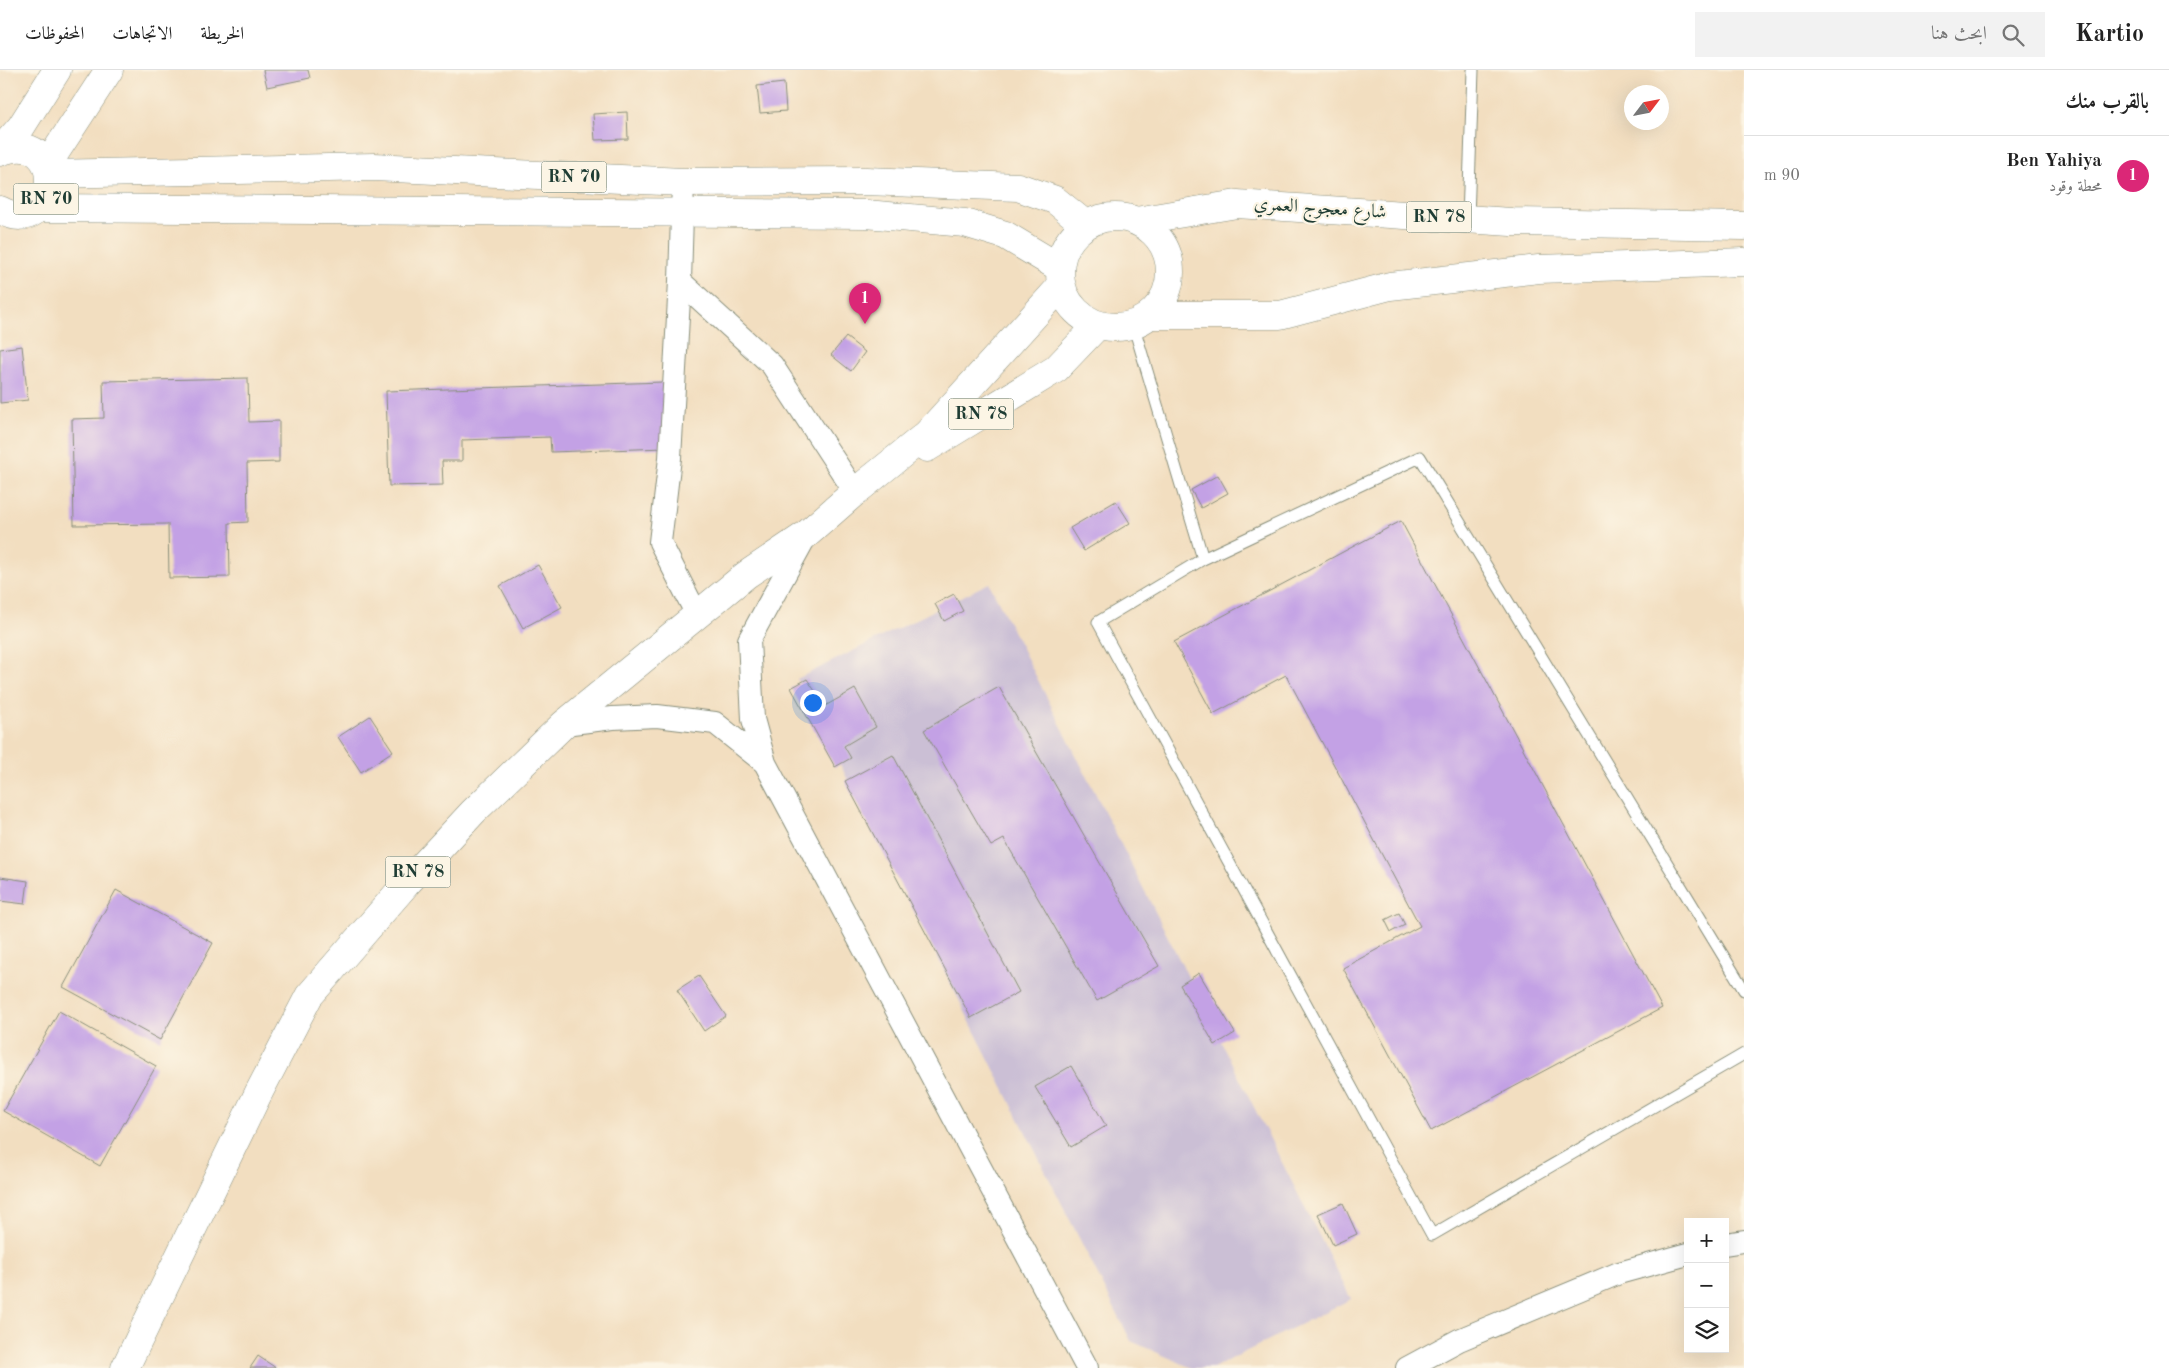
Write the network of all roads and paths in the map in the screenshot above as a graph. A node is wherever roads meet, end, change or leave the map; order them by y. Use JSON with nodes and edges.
{"nodes":[{"id":1,"x":57,"y":70,"type":"edge"},
{"id":2,"x":109,"y":70,"type":"edge"},
{"id":3,"x":1473,"y":70,"type":"edge"},
{"id":4,"x":0,"y":152,"type":"edge"},
{"id":5,"x":48,"y":170,"type":"junction"},
{"id":6,"x":683,"y":182,"type":"junction"},
{"id":7,"x":38,"y":208,"type":"junction"},
{"id":8,"x":0,"y":210,"type":"edge"},
{"id":9,"x":683,"y":211,"type":"junction"},
{"id":10,"x":1468,"y":219,"type":"junction"},
{"id":11,"x":1136,"y":222,"type":"junction"},
{"id":12,"x":1086,"y":225,"type":"junction"},
{"id":13,"x":1744,"y":226,"type":"edge"},
{"id":14,"x":1744,"y":262,"type":"edge"},
{"id":15,"x":1061,"y":277,"type":"junction"},
{"id":16,"x":680,"y":281,"type":"junction"},
{"id":17,"x":1142,"y":320,"type":"junction"},
{"id":18,"x":1098,"y":325,"type":"junction"},
{"id":19,"x":855,"y":492,"type":"junction"},
{"id":20,"x":807,"y":534,"type":"junction"},
{"id":21,"x":1203,"y":559,"type":"junction"},
{"id":22,"x":697,"y":615,"type":"junction"},
{"id":23,"x":564,"y":724,"type":"junction"},
{"id":24,"x":765,"y":763,"type":"junction"},
{"id":25,"x":1744,"y":990,"type":"edge"},
{"id":26,"x":1744,"y":1054,"type":"edge"},
{"id":27,"x":1744,"y":1241,"type":"edge"},
{"id":28,"x":1729,"y":1243,"type":"edge"},
{"id":29,"x":1684,"y":1255,"type":"edge"},
{"id":30,"x":125,"y":1368,"type":"edge"},
{"id":31,"x":1087,"y":1368,"type":"edge"},
{"id":32,"x":1407,"y":1368,"type":"edge"}],
"edges":[{"from":1,"to":4,"type":"main road"},
{"from":2,"to":5,"type":"main road"},
{"from":3,"to":10,"type":"lane"},
{"from":4,"to":5,"type":"main road","number":"RN 70"},
{"from":5,"to":6,"type":"main road","number":"RN 70"},
{"from":5,"to":7,"type":"main road","number":"RN 70"},
{"from":6,"to":9,"type":"street"},
{"from":6,"to":12,"type":"main road","number":"RN 70"},
{"from":7,"to":8,"type":"main road","number":"RN 70"},
{"from":7,"to":9,"type":"main road","number":"RN 70"},
{"from":9,"to":15,"type":"main road","number":"RN 70"},
{"from":9,"to":16,"type":"street"},
{"from":10,"to":11,"type":"main road","name":"شارع معجوج العمري","number":"RN 78"},
{"from":10,"to":13,"type":"main road","name":"شارع معجوج العمري","number":"RN 78"},
{"from":11,"to":12,"type":"main road"},
{"from":11,"to":17,"type":"main road"},
{"from":12,"to":15,"type":"main road"},
{"from":14,"to":17,"type":"main road"},
{"from":15,"to":18,"type":"main road"},
{"from":15,"to":19,"type":"main road","number":"RN 78"},
{"from":16,"to":19,"type":"street"},
{"from":16,"to":22,"type":"street"},
{"from":17,"to":18,"type":"main road"},
{"from":17,"to":21,"type":"lane"},
{"from":18,"to":19,"type":"main road","number":"RN 78"},
{"from":19,"to":20,"type":"main road","number":"RN 78"},
{"from":20,"to":22,"type":"main road","number":"RN 78"},
{"from":20,"to":24,"type":"street"},
{"from":21,"to":25,"type":"lane"},
{"from":21,"to":26,"type":"lane"},
{"from":22,"to":23,"type":"main road","number":"RN 78"},
{"from":23,"to":24,"type":"street"},
{"from":23,"to":30,"type":"main road","number":"RN 78"},
{"from":24,"to":31,"type":"street"},
{"from":27,"to":28,"type":"street"},
{"from":29,"to":32,"type":"street"}]}
